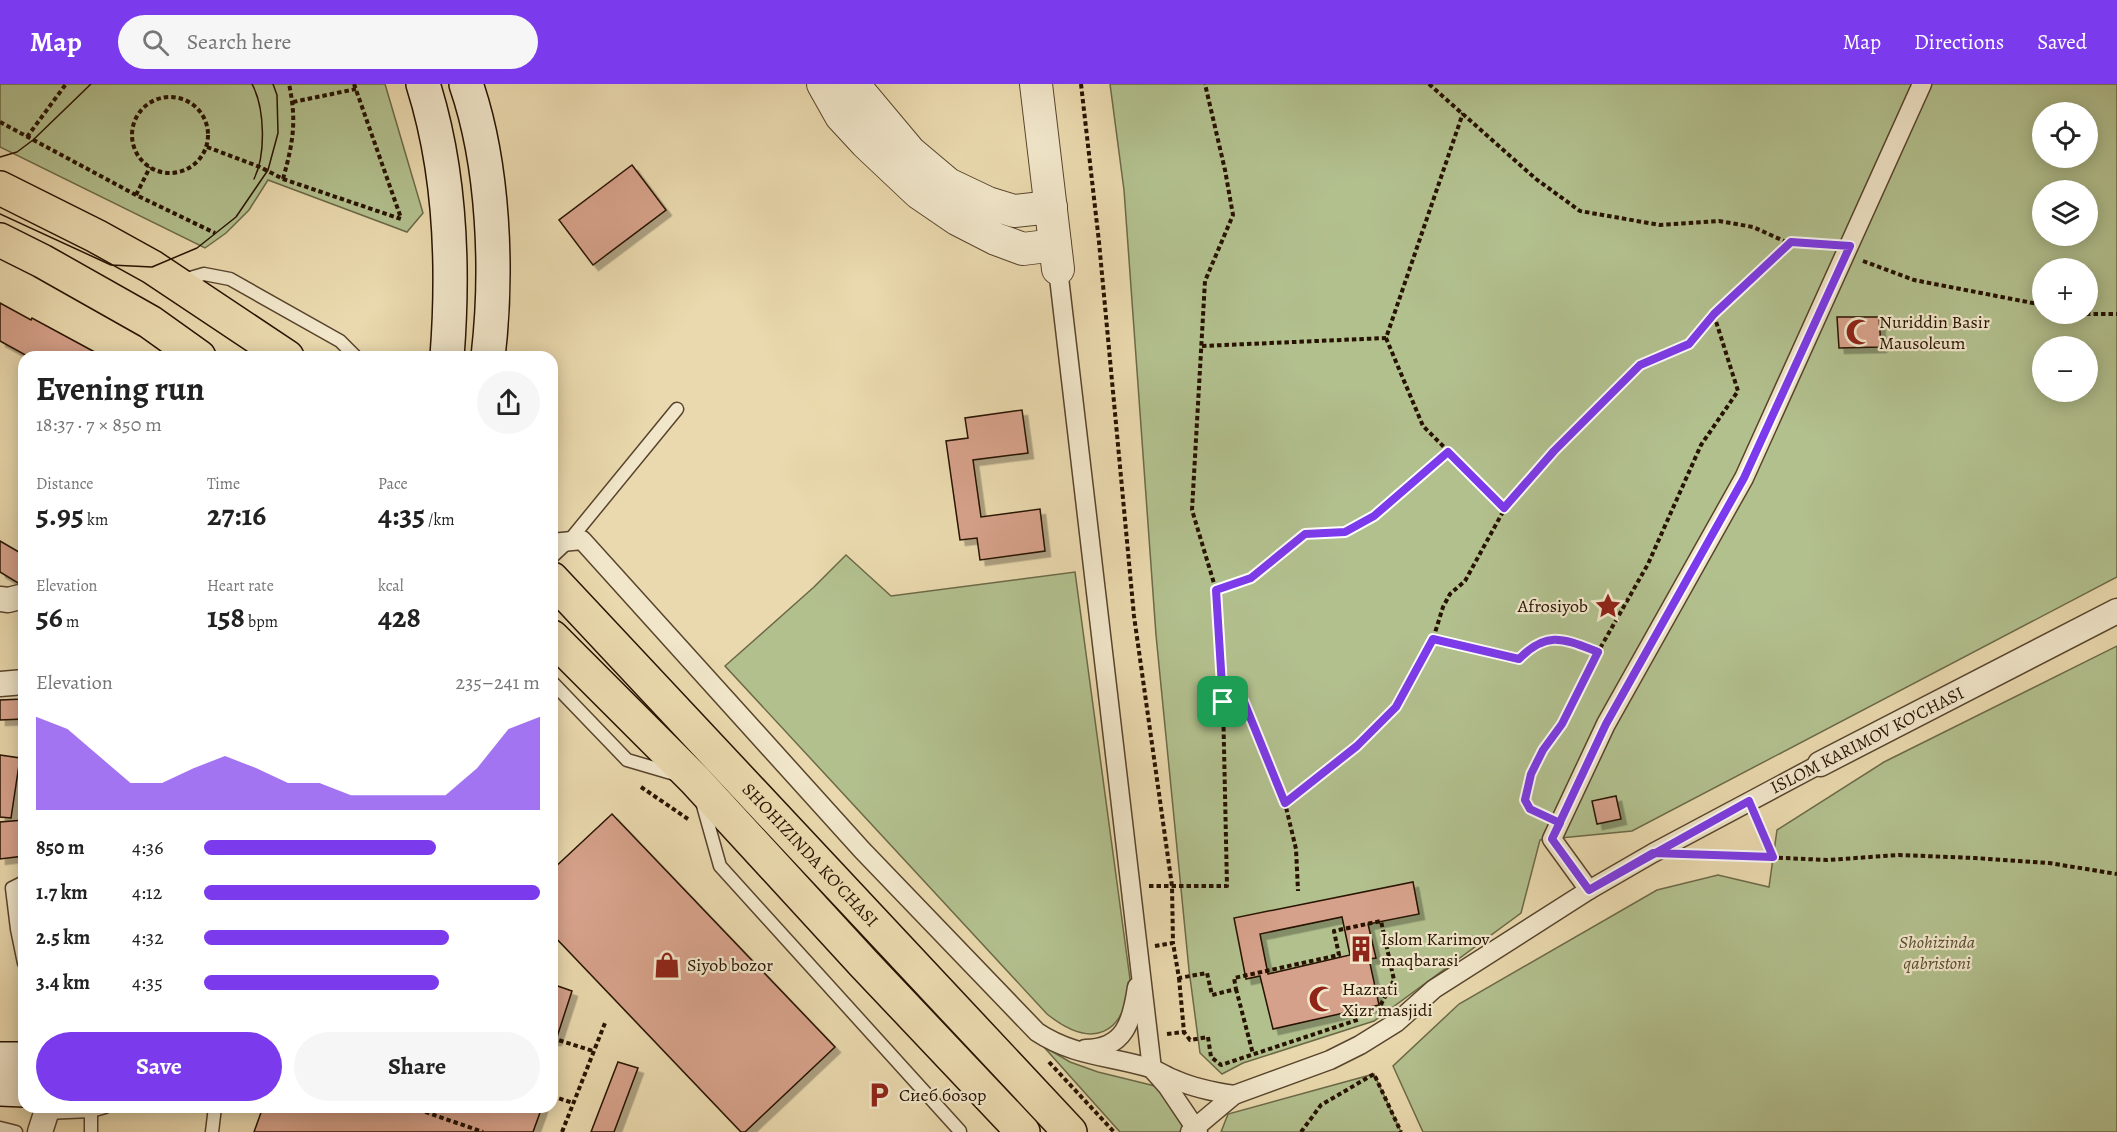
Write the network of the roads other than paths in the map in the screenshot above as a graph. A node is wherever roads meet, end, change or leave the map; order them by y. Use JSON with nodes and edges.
{"nodes":[{"id":1,"x":423,"y":84,"type":"edge"},
{"id":2,"x":823,"y":84,"type":"edge"},
{"id":3,"x":853,"y":84,"type":"edge"},
{"id":4,"x":1036,"y":84,"type":"edge"},
{"id":5,"x":1922,"y":84,"type":"edge"},
{"id":6,"x":470,"y":96,"type":"edge"},
{"id":7,"x":0,"y":188,"type":"edge"},
{"id":8,"x":1052,"y":207,"type":"junction"},
{"id":9,"x":0,"y":240,"type":"edge"},
{"id":10,"x":1057,"y":257,"type":"junction"},
{"id":11,"x":177,"y":282,"type":"junction"},
{"id":12,"x":150,"y":322,"type":"junction"},
{"id":13,"x":191,"y":351,"type":"edge"},
{"id":14,"x":278,"y":351,"type":"edge"},
{"id":15,"x":350,"y":351,"type":"edge"},
{"id":16,"x":447,"y":351,"type":"edge"},
{"id":17,"x":488,"y":351,"type":"edge"},
{"id":18,"x":677,"y":409,"type":"dead end"},
{"id":19,"x":560,"y":542,"type":"edge"},
{"id":20,"x":558,"y":585,"type":"edge"},
{"id":21,"x":18,"y":598,"type":"edge"},
{"id":22,"x":0,"y":599,"type":"edge"},
{"id":23,"x":2117,"y":611,"type":"edge"},
{"id":24,"x":558,"y":643,"type":"edge"},
{"id":25,"x":18,"y":682,"type":"edge"},
{"id":26,"x":0,"y":684,"type":"edge"},
{"id":27,"x":558,"y":688,"type":"edge"},
{"id":28,"x":1820,"y":764,"type":"joint"},
{"id":29,"x":695,"y":780,"type":"junction"},
{"id":30,"x":18,"y":885,"type":"edge"},
{"id":31,"x":1589,"y":890,"type":"junction"},
{"id":32,"x":18,"y":921,"type":"edge"},
{"id":33,"x":1139,"y":955,"type":"junction"},
{"id":34,"x":1069,"y":1049,"type":"junction"},
{"id":35,"x":0,"y":1059,"type":"edge"},
{"id":36,"x":18,"y":1059,"type":"edge"},
{"id":37,"x":1152,"y":1069,"type":"junction"},
{"id":38,"x":0,"y":1089,"type":"edge"},
{"id":39,"x":1234,"y":1095,"type":"junction"},
{"id":40,"x":18,"y":1099,"type":"edge"},
{"id":41,"x":92,"y":1113,"type":"edge"},
{"id":42,"x":214,"y":1113,"type":"edge"},
{"id":43,"x":0,"y":1128,"type":"edge"},
{"id":44,"x":1195,"y":1130,"type":"edge"},
{"id":45,"x":960,"y":1131,"type":"edge"},
{"id":46,"x":16,"y":1132,"type":"edge"},
{"id":47,"x":91,"y":1132,"type":"edge"},
{"id":48,"x":212,"y":1132,"type":"edge"},
{"id":49,"x":1023,"y":1132,"type":"edge"},
{"id":50,"x":1070,"y":1132,"type":"edge"}],
"edges":[{"from":1,"to":16,"type":"main road"},
{"from":2,"to":10,"type":"street"},
{"from":3,"to":8,"type":"street"},
{"from":4,"to":8,"type":"street"},
{"from":5,"to":31,"type":"street"},
{"from":6,"to":17,"type":"main road"},
{"from":7,"to":11,"type":"main road"},
{"from":8,"to":10,"type":"street"},
{"from":9,"to":12,"type":"main road"},
{"from":10,"to":33,"type":"street"},
{"from":11,"to":12,"type":"main road"},
{"from":11,"to":14,"type":"main road"},
{"from":11,"to":15,"type":"lane"},
{"from":12,"to":13,"type":"main road"},
{"from":18,"to":19,"type":"lane"},
{"from":19,"to":34,"type":"street"},
{"from":20,"to":50,"type":"main road","name":"SHOHIZINDA KO'CHASI"},
{"from":21,"to":22,"type":"street"},
{"from":23,"to":28,"type":"street","name":"ISLOM KARIMOV KO'CHASI"},
{"from":24,"to":29,"type":"main road","name":"SHOHIZINDA KO'CHASI"},
{"from":25,"to":26,"type":"street"},
{"from":27,"to":29,"type":"lane"},
{"from":28,"to":31,"type":"street","name":"ISLOM KARIMOV KO'CHASI"},
{"from":29,"to":45,"type":"lane"},
{"from":29,"to":49,"type":"main road","name":"SHOHIZINDA KO'CHASI"},
{"from":30,"to":32,"type":"lane"},
{"from":31,"to":39,"type":"street","name":"ISLOM KARIMOV KO'CHASI"},
{"from":33,"to":34,"type":"street"},
{"from":33,"to":37,"type":"street"},
{"from":34,"to":37,"type":"street"},
{"from":35,"to":36,"type":"main road"},
{"from":37,"to":39,"type":"street"},
{"from":37,"to":44,"type":"street"},
{"from":38,"to":40,"type":"main road"},
{"from":39,"to":44,"type":"street","name":"ISLOM KARIMOV KO'CHASI"},
{"from":41,"to":47,"type":"lane"},
{"from":42,"to":48,"type":"lane"},
{"from":43,"to":46,"type":"lane"}]}
